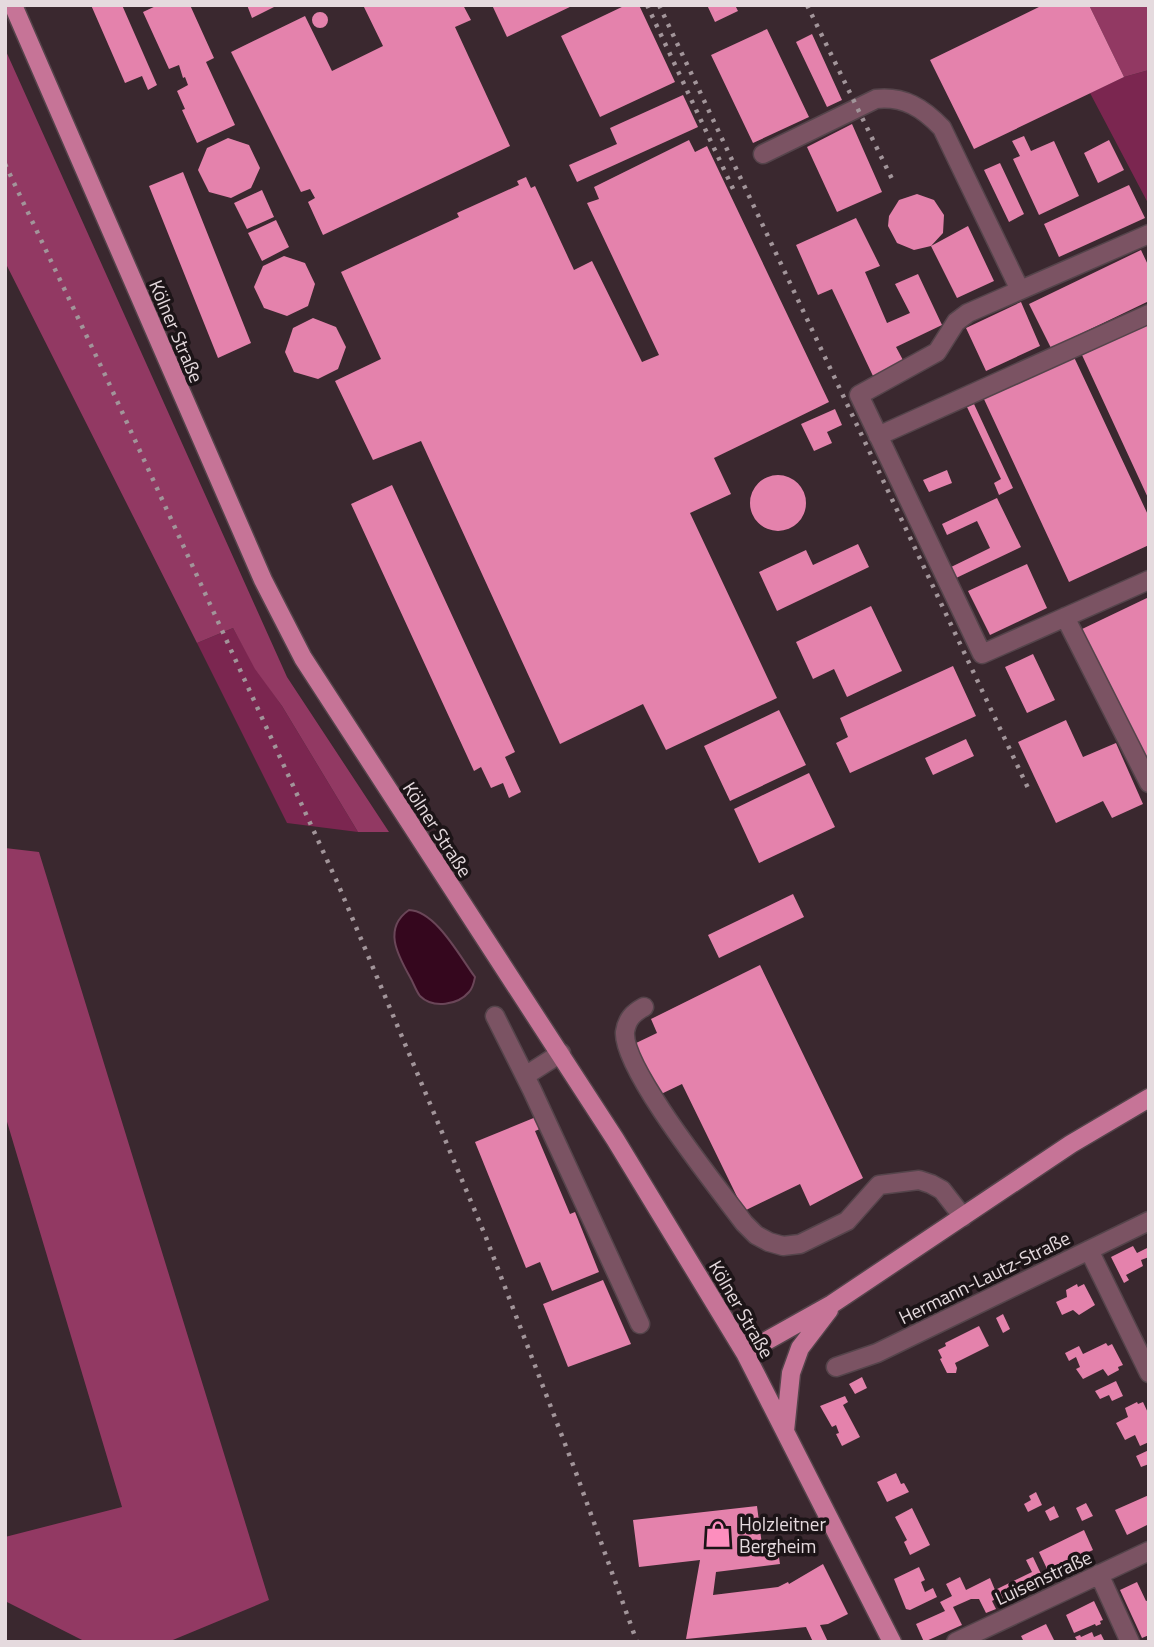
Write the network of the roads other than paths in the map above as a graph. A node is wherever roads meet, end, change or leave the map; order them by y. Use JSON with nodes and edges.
{"nodes":[{"id":1,"x":13,"y":5,"type":"edge"},
{"id":2,"x":763,"y":154,"type":"dead end"},
{"id":3,"x":1149,"y":234,"type":"edge"},
{"id":4,"x":1020,"y":290,"type":"junction"},
{"id":5,"x":1149,"y":314,"type":"edge"},
{"id":6,"x":878,"y":436,"type":"junction"},
{"id":7,"x":1149,"y":580,"type":"edge"},
{"id":8,"x":1065,"y":617,"type":"junction"},
{"id":9,"x":1149,"y":783,"type":"edge"},
{"id":10,"x":644,"y":1007,"type":"dead end"},
{"id":11,"x":495,"y":1016,"type":"dead end"},
{"id":12,"x":561,"y":1053,"type":"junction"},
{"id":13,"x":525,"y":1076,"type":"junction"},
{"id":14,"x":1149,"y":1098,"type":"edge"},
{"id":15,"x":963,"y":1217,"type":"junction"},
{"id":16,"x":1149,"y":1221,"type":"edge"},
{"id":17,"x":1089,"y":1250,"type":"junction"},
{"id":18,"x":832,"y":1304,"type":"junction"},
{"id":19,"x":640,"y":1324,"type":"dead end"},
{"id":20,"x":745,"y":1353,"type":"junction"},
{"id":21,"x":836,"y":1367,"type":"dead end"},
{"id":22,"x":1149,"y":1373,"type":"edge"},
{"id":23,"x":785,"y":1431,"type":"junction"},
{"id":24,"x":1149,"y":1550,"type":"edge"},
{"id":25,"x":1099,"y":1574,"type":"junction"},
{"id":26,"x":892,"y":1642,"type":"edge"},
{"id":27,"x":956,"y":1642,"type":"edge"},
{"id":28,"x":1130,"y":1642,"type":"edge"}],
"edges":[{"from":1,"to":12,"type":"main road","name":"Kölner Straße"},
{"from":2,"to":4,"type":"street"},
{"from":3,"to":4,"type":"street"},
{"from":4,"to":6,"type":"street"},
{"from":5,"to":6,"type":"street"},
{"from":6,"to":8,"type":"street"},
{"from":7,"to":8,"type":"street"},
{"from":8,"to":9,"type":"street"},
{"from":10,"to":15,"type":"street"},
{"from":11,"to":13,"type":"street"},
{"from":12,"to":13,"type":"street"},
{"from":12,"to":20,"type":"main road","name":"Kölner Straße"},
{"from":13,"to":19,"type":"street"},
{"from":14,"to":15,"type":"main road"},
{"from":15,"to":18,"type":"main road"},
{"from":16,"to":17,"type":"street","name":"Hermann-Lautz-Straße"},
{"from":17,"to":21,"type":"street","name":"Hermann-Lautz-Straße"},
{"from":17,"to":22,"type":"street"},
{"from":18,"to":20,"type":"main road"},
{"from":18,"to":23,"type":"main road"},
{"from":20,"to":23,"type":"main road","name":"Kölner Straße"},
{"from":23,"to":26,"type":"main road","name":"Kölner Straße"},
{"from":24,"to":25,"type":"street","name":"Luisenstraße"},
{"from":25,"to":27,"type":"street","name":"Luisenstraße"},
{"from":25,"to":28,"type":"street"}]}
